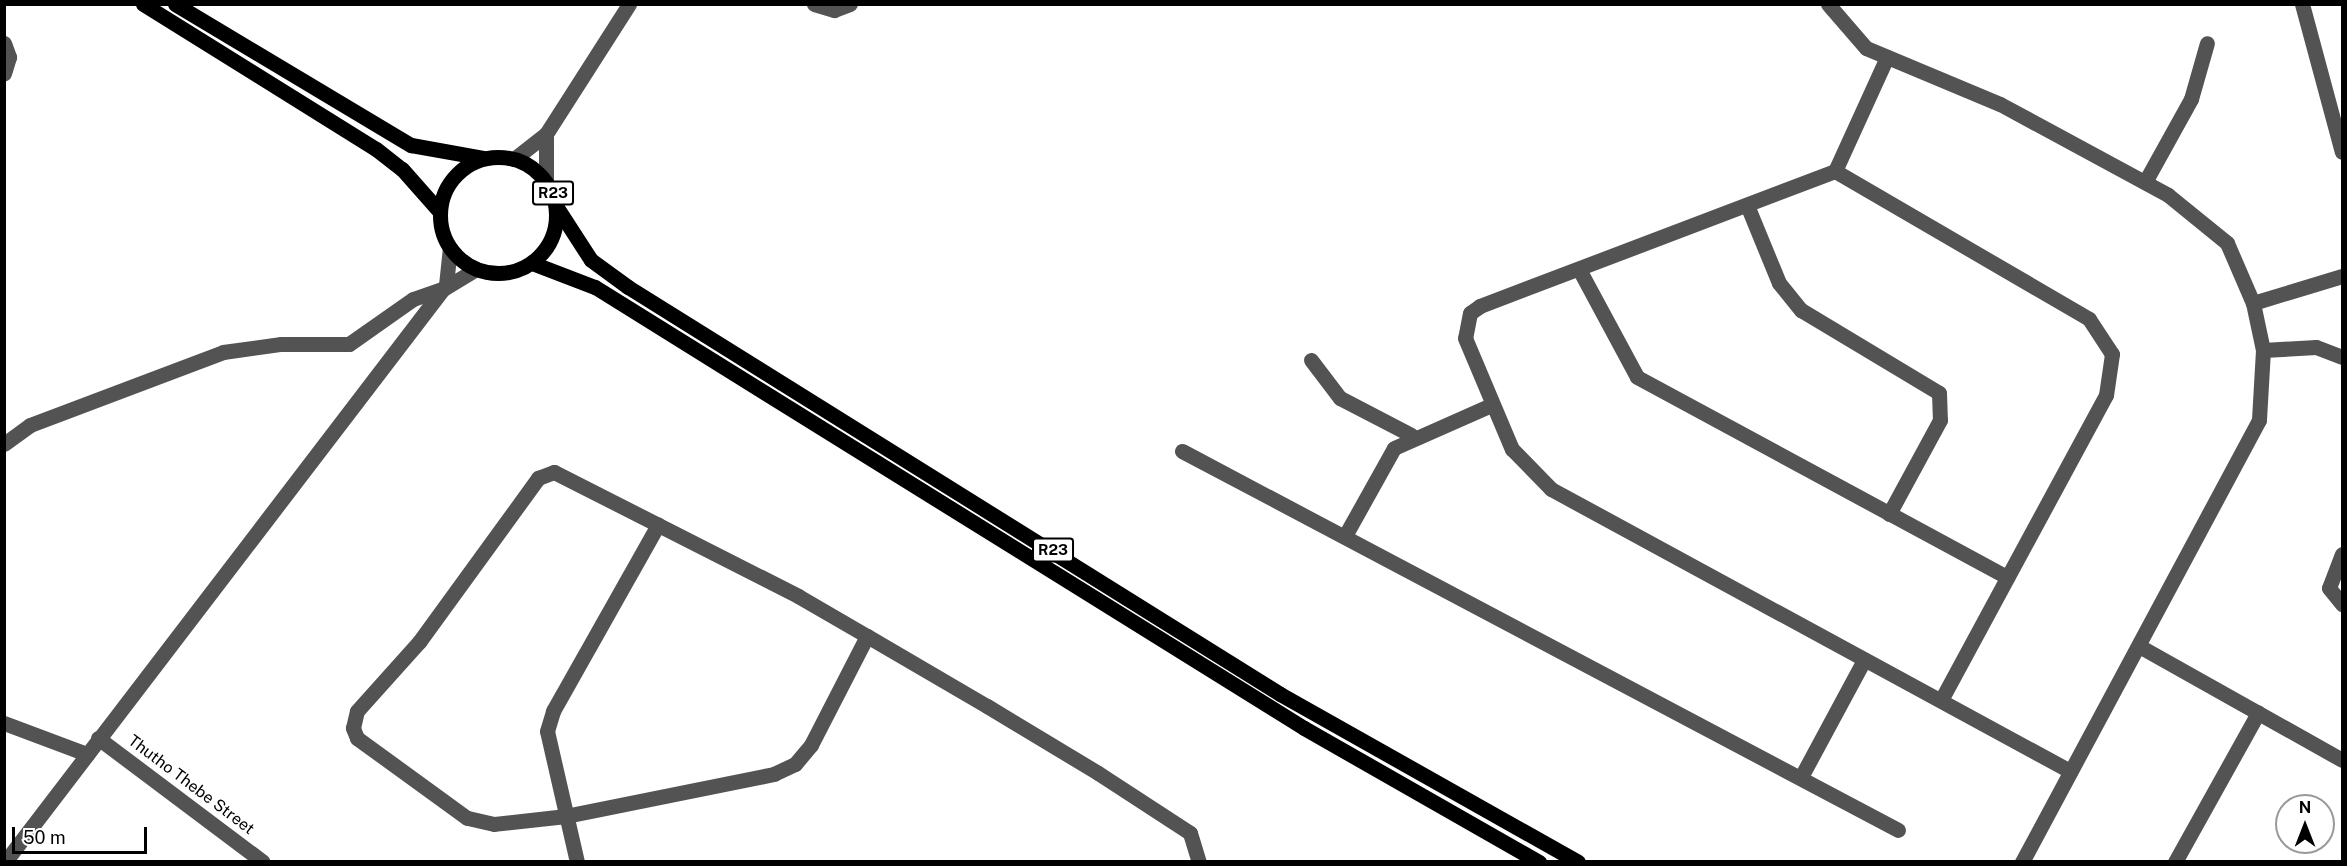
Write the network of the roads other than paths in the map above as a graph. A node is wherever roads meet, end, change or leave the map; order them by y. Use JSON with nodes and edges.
{"nodes":[{"id":1,"x":143,"y":4,"type":"edge"},
{"id":2,"x":175,"y":4,"type":"edge"},
{"id":3,"x":629,"y":4,"type":"edge"},
{"id":4,"x":814,"y":4,"type":"edge"},
{"id":5,"x":850,"y":4,"type":"edge"},
{"id":6,"x":1828,"y":4,"type":"edge"},
{"id":7,"x":2306,"y":9,"type":"edge"},
{"id":8,"x":4,"y":44,"type":"edge"},
{"id":9,"x":2207,"y":44,"type":"dead end"},
{"id":10,"x":1887,"y":57,"type":"junction"},
{"id":11,"x":4,"y":73,"type":"edge"},
{"id":12,"x":546,"y":134,"type":"junction"},
{"id":13,"x":2341,"y":143,"type":"edge"},
{"id":14,"x":488,"y":158,"type":"junction"},
{"id":15,"x":514,"y":159,"type":"junction"},
{"id":16,"x":1835,"y":171,"type":"junction"},
{"id":17,"x":546,"y":182,"type":"junction"},
{"id":18,"x":2145,"y":182,"type":"junction"},
{"id":19,"x":1747,"y":205,"type":"junction"},
{"id":20,"x":556,"y":206,"type":"junction"},
{"id":21,"x":440,"y":212,"type":"junction"},
{"id":22,"x":450,"y":249,"type":"junction"},
{"id":23,"x":532,"y":263,"type":"junction"},
{"id":24,"x":476,"y":269,"type":"junction"},
{"id":25,"x":1580,"y":271,"type":"junction"},
{"id":26,"x":2343,"y":276,"type":"edge"},
{"id":27,"x":445,"y":287,"type":"junction"},
{"id":28,"x":2253,"y":303,"type":"junction"},
{"id":29,"x":2263,"y":350,"type":"junction"},
{"id":30,"x":2343,"y":357,"type":"edge"},
{"id":31,"x":1311,"y":360,"type":"dead end"},
{"id":32,"x":1491,"y":405,"type":"junction"},
{"id":33,"x":1412,"y":435,"type":"junction"},
{"id":34,"x":4,"y":444,"type":"edge"},
{"id":35,"x":1182,"y":451,"type":"dead end"},
{"id":36,"x":1888,"y":514,"type":"junction"},
{"id":37,"x":658,"y":525,"type":"junction"},
{"id":38,"x":1346,"y":534,"type":"junction"},
{"id":39,"x":2343,"y":554,"type":"edge"},
{"id":40,"x":2007,"y":577,"type":"junction"},
{"id":41,"x":2343,"y":604,"type":"edge"},
{"id":42,"x":867,"y":636,"type":"junction"},
{"id":43,"x":2139,"y":646,"type":"junction"},
{"id":44,"x":1864,"y":660,"type":"junction"},
{"id":45,"x":1941,"y":700,"type":"junction"},
{"id":46,"x":2258,"y":713,"type":"junction"},
{"id":47,"x":4,"y":723,"type":"edge"},
{"id":48,"x":98,"y":738,"type":"junction"},
{"id":49,"x":87,"y":754,"type":"junction"},
{"id":50,"x":2343,"y":760,"type":"edge"},
{"id":51,"x":2070,"y":771,"type":"junction"},
{"id":52,"x":1801,"y":777,"type":"junction"},
{"id":53,"x":566,"y":816,"type":"junction"},
{"id":54,"x":1898,"y":830,"type":"dead end"},
{"id":55,"x":5,"y":861,"type":"edge"},
{"id":56,"x":263,"y":861,"type":"edge"},
{"id":57,"x":577,"y":861,"type":"edge"},
{"id":58,"x":1199,"y":861,"type":"edge"},
{"id":59,"x":1539,"y":861,"type":"edge"},
{"id":60,"x":1578,"y":861,"type":"edge"},
{"id":61,"x":2022,"y":861,"type":"edge"},
{"id":62,"x":2175,"y":861,"type":"edge"}],
"edges":[{"from":1,"to":21,"type":"main road"},
{"from":2,"to":14,"type":"main road"},
{"from":3,"to":12,"type":"street"},
{"from":4,"to":5,"type":"street"},
{"from":6,"to":10,"type":"street"},
{"from":7,"to":13,"type":"street"},
{"from":8,"to":11,"type":"street"},
{"from":9,"to":18,"type":"street"},
{"from":10,"to":16,"type":"street"},
{"from":10,"to":18,"type":"street"},
{"from":12,"to":15,"type":"street"},
{"from":12,"to":17,"type":"street"},
{"from":14,"to":15,"type":"main road"},
{"from":14,"to":21,"type":"main road"},
{"from":15,"to":17,"type":"main road","number":"R23"},
{"from":16,"to":19,"type":"street"},
{"from":16,"to":40,"type":"street"},
{"from":17,"to":20,"type":"main road","number":"R23"},
{"from":18,"to":28,"type":"street"},
{"from":19,"to":25,"type":"street"},
{"from":19,"to":36,"type":"street"},
{"from":20,"to":23,"type":"main road","number":"R23"},
{"from":20,"to":60,"type":"main road","number":"R23"},
{"from":21,"to":22,"type":"main road"},
{"from":22,"to":24,"type":"main road"},
{"from":22,"to":27,"type":"street"},
{"from":23,"to":24,"type":"main road"},
{"from":23,"to":59,"type":"main road","number":"R23"},
{"from":24,"to":27,"type":"street"},
{"from":25,"to":32,"type":"street"},
{"from":25,"to":36,"type":"street"},
{"from":26,"to":28,"type":"street"},
{"from":27,"to":34,"type":"street"},
{"from":27,"to":48,"type":"street"},
{"from":28,"to":29,"type":"street"},
{"from":29,"to":30,"type":"street"},
{"from":29,"to":43,"type":"street"},
{"from":31,"to":33,"type":"street"},
{"from":32,"to":33,"type":"street"},
{"from":32,"to":44,"type":"street"},
{"from":33,"to":38,"type":"street"},
{"from":35,"to":38,"type":"street"},
{"from":36,"to":40,"type":"street"},
{"from":37,"to":42,"type":"street"},
{"from":37,"to":53,"type":"street"},
{"from":37,"to":53,"type":"street"},
{"from":38,"to":52,"type":"street"},
{"from":39,"to":41,"type":"street"},
{"from":40,"to":45,"type":"street"},
{"from":42,"to":53,"type":"street"},
{"from":42,"to":58,"type":"street"},
{"from":43,"to":46,"type":"street"},
{"from":43,"to":51,"type":"street"},
{"from":44,"to":45,"type":"street"},
{"from":44,"to":52,"type":"street"},
{"from":45,"to":51,"type":"street"},
{"from":46,"to":50,"type":"street"},
{"from":46,"to":62,"type":"street"},
{"from":47,"to":49,"type":"street"},
{"from":48,"to":49,"type":"street"},
{"from":48,"to":56,"type":"street","name":"Thutho Thebe Street"},
{"from":49,"to":55,"type":"street"},
{"from":51,"to":61,"type":"street"},
{"from":52,"to":54,"type":"street"},
{"from":53,"to":57,"type":"street"}]}
